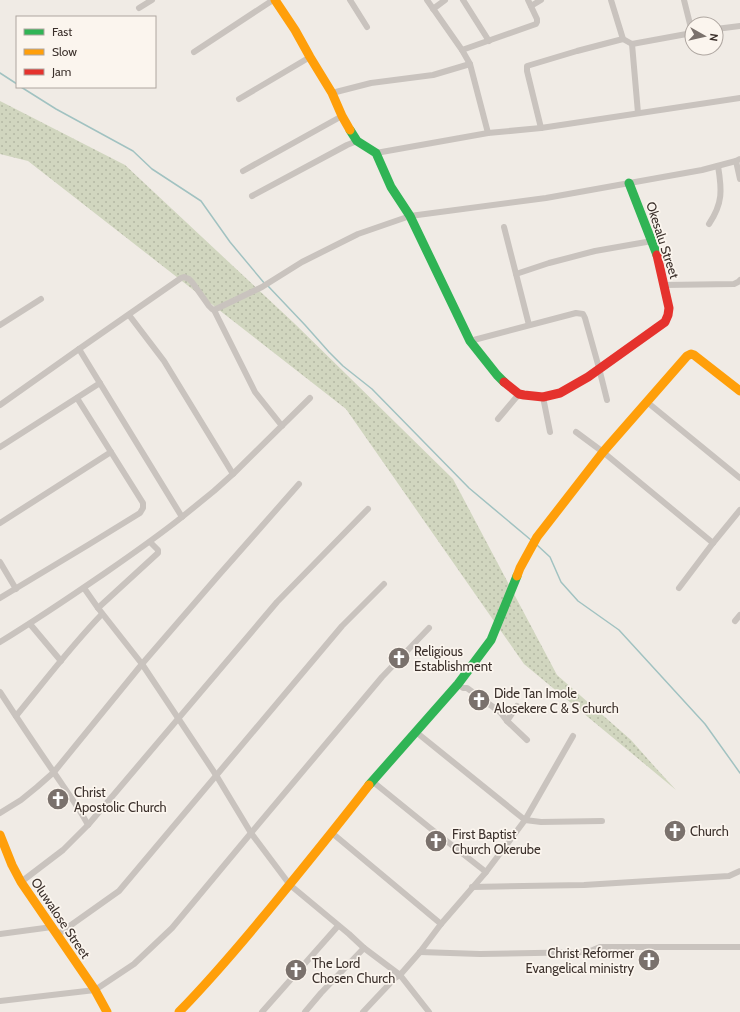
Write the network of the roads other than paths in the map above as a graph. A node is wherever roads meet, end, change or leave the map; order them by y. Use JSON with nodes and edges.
{"nodes":[{"id":1,"x":152,"y":0,"type":"edge"},
{"id":2,"x":274,"y":0,"type":"edge"},
{"id":3,"x":350,"y":0,"type":"edge"},
{"id":4,"x":427,"y":0,"type":"edge"},
{"id":5,"x":445,"y":0,"type":"edge"},
{"id":6,"x":463,"y":0,"type":"edge"},
{"id":7,"x":528,"y":0,"type":"edge"},
{"id":8,"x":541,"y":0,"type":"edge"},
{"id":9,"x":611,"y":0,"type":"edge"},
{"id":10,"x":684,"y":0,"type":"edge"},
{"id":11,"x":531,"y":6,"type":"junction"},
{"id":12,"x":139,"y":8,"type":"dead end"},
{"id":13,"x":433,"y":9,"type":"junction"},
{"id":14,"x":688,"y":16,"type":"edge"},
{"id":15,"x":740,"y":26,"type":"edge"},
{"id":16,"x":367,"y":27,"type":"dead end"},
{"id":17,"x":724,"y":28,"type":"edge"},
{"id":18,"x":684,"y":34,"type":"edge"},
{"id":19,"x":622,"y":39,"type":"junction"},
{"id":20,"x":489,"y":40,"type":"junction"},
{"id":21,"x":632,"y":44,"type":"junction"},
{"id":22,"x":462,"y":50,"type":"junction"},
{"id":23,"x":194,"y":52,"type":"dead end"},
{"id":24,"x":310,"y":57,"type":"junction"},
{"id":25,"x":470,"y":64,"type":"junction"},
{"id":26,"x":332,"y":93,"type":"junction"},
{"id":27,"x":740,"y":98,"type":"edge"},
{"id":28,"x":239,"y":99,"type":"dead end"},
{"id":29,"x":638,"y":113,"type":"junction"},
{"id":30,"x":342,"y":116,"type":"junction"},
{"id":31,"x":541,"y":128,"type":"junction"},
{"id":32,"x":488,"y":133,"type":"junction"},
{"id":33,"x":357,"y":141,"type":"junction"},
{"id":34,"x":376,"y":153,"type":"junction"},
{"id":35,"x":738,"y":160,"type":"edge"},
{"id":36,"x":718,"y":166,"type":"junction"},
{"id":37,"x":243,"y":171,"type":"dead end"},
{"id":38,"x":740,"y":179,"type":"edge"},
{"id":39,"x":629,"y":183,"type":"junction"},
{"id":40,"x":252,"y":196,"type":"dead end"},
{"id":41,"x":410,"y":216,"type":"junction"},
{"id":42,"x":709,"y":224,"type":"dead end"},
{"id":43,"x":504,"y":227,"type":"dead end"},
{"id":44,"x":652,"y":241,"type":"junction"},
{"id":45,"x":516,"y":274,"type":"junction"},
{"id":46,"x":740,"y":280,"type":"edge"},
{"id":47,"x":664,"y":285,"type":"junction"},
{"id":48,"x":41,"y":299,"type":"dead end"},
{"id":49,"x":214,"y":310,"type":"junction"},
{"id":50,"x":129,"y":315,"type":"junction"},
{"id":51,"x":0,"y":325,"type":"edge"},
{"id":52,"x":530,"y":325,"type":"junction"},
{"id":53,"x":470,"y":341,"type":"junction"},
{"id":54,"x":79,"y":349,"type":"junction"},
{"id":55,"x":599,"y":368,"type":"junction"},
{"id":56,"x":100,"y":383,"type":"junction"},
{"id":57,"x":739,"y":388,"type":"edge"},
{"id":58,"x":519,"y":394,"type":"junction"},
{"id":59,"x":543,"y":397,"type":"junction"},
{"id":60,"x":77,"y":398,"type":"junction"},
{"id":61,"x":310,"y":398,"type":"dead end"},
{"id":62,"x":607,"y":400,"type":"dead end"},
{"id":63,"x":647,"y":402,"type":"junction"},
{"id":64,"x":0,"y":405,"type":"edge"},
{"id":65,"x":498,"y":419,"type":"dead end"},
{"id":66,"x":282,"y":426,"type":"junction"},
{"id":67,"x":550,"y":432,"type":"dead end"},
{"id":68,"x":576,"y":432,"type":"dead end"},
{"id":69,"x":0,"y":447,"type":"edge"},
{"id":70,"x":111,"y":452,"type":"junction"},
{"id":71,"x":604,"y":452,"type":"junction"},
{"id":72,"x":233,"y":474,"type":"junction"},
{"id":73,"x":740,"y":478,"type":"edge"},
{"id":74,"x":299,"y":484,"type":"dead end"},
{"id":75,"x":368,"y":509,"type":"dead end"},
{"id":76,"x":740,"y":510,"type":"edge"},
{"id":77,"x":182,"y":517,"type":"junction"},
{"id":78,"x":0,"y":523,"type":"edge"},
{"id":79,"x":150,"y":542,"type":"junction"},
{"id":80,"x":713,"y":543,"type":"junction"},
{"id":81,"x":0,"y":562,"type":"edge"},
{"id":82,"x":384,"y":584,"type":"dead end"},
{"id":83,"x":84,"y":588,"type":"junction"},
{"id":84,"x":679,"y":588,"type":"dead end"},
{"id":85,"x":16,"y":589,"type":"junction"},
{"id":86,"x":0,"y":598,"type":"edge"},
{"id":87,"x":98,"y":608,"type":"junction"},
{"id":88,"x":102,"y":614,"type":"junction"},
{"id":89,"x":740,"y":615,"type":"edge"},
{"id":90,"x":735,"y":621,"type":"dead end"},
{"id":91,"x":30,"y":624,"type":"junction"},
{"id":92,"x":429,"y":628,"type":"dead end"},
{"id":93,"x":0,"y":642,"type":"edge"},
{"id":94,"x":61,"y":661,"type":"junction"},
{"id":95,"x":142,"y":664,"type":"junction"},
{"id":96,"x":458,"y":684,"type":"junction"},
{"id":97,"x":0,"y":692,"type":"edge"},
{"id":98,"x":517,"y":706,"type":"dead end"},
{"id":99,"x":16,"y":716,"type":"junction"},
{"id":100,"x":178,"y":719,"type":"junction"},
{"id":101,"x":507,"y":721,"type":"junction"},
{"id":102,"x":416,"y":732,"type":"junction"},
{"id":103,"x":573,"y":736,"type":"dead end"},
{"id":104,"x":528,"y":740,"type":"dead end"},
{"id":105,"x":54,"y":772,"type":"junction"},
{"id":106,"x":216,"y":775,"type":"junction"},
{"id":107,"x":372,"y":781,"type":"junction"},
{"id":108,"x":0,"y":813,"type":"edge"},
{"id":109,"x":525,"y":820,"type":"junction"},
{"id":110,"x":602,"y":821,"type":"dead end"},
{"id":111,"x":88,"y":825,"type":"junction"},
{"id":112,"x":251,"y":833,"type":"junction"},
{"id":113,"x":332,"y":834,"type":"junction"},
{"id":114,"x":0,"y":835,"type":"edge"},
{"id":115,"x":740,"y":871,"type":"edge"},
{"id":116,"x":486,"y":872,"type":"junction"},
{"id":117,"x":21,"y":882,"type":"junction"},
{"id":118,"x":290,"y":885,"type":"junction"},
{"id":119,"x":472,"y":887,"type":"junction"},
{"id":120,"x":441,"y":924,"type":"junction"},
{"id":121,"x":338,"y":926,"type":"junction"},
{"id":122,"x":55,"y":931,"type":"junction"},
{"id":123,"x":0,"y":934,"type":"edge"},
{"id":124,"x":740,"y":947,"type":"edge"},
{"id":125,"x":364,"y":948,"type":"junction"},
{"id":126,"x":420,"y":952,"type":"junction"},
{"id":127,"x":400,"y":975,"type":"junction"},
{"id":128,"x":95,"y":990,"type":"junction"},
{"id":129,"x":0,"y":1001,"type":"edge"},
{"id":130,"x":108,"y":1012,"type":"edge"},
{"id":131,"x":179,"y":1012,"type":"edge"},
{"id":132,"x":262,"y":1012,"type":"edge"},
{"id":133,"x":305,"y":1012,"type":"edge"},
{"id":134,"x":363,"y":1012,"type":"edge"},
{"id":135,"x":429,"y":1012,"type":"edge"}],
"edges":[{"from":1,"to":12,"type":"street"},
{"from":2,"to":23,"type":"street"},
{"from":2,"to":24,"type":"street"},
{"from":3,"to":16,"type":"street"},
{"from":4,"to":13,"type":"street"},
{"from":5,"to":13,"type":"street"},
{"from":6,"to":20,"type":"street"},
{"from":7,"to":11,"type":"street"},
{"from":8,"to":11,"type":"street"},
{"from":9,"to":19,"type":"street"},
{"from":10,"to":14,"type":"street"},
{"from":11,"to":20,"type":"street"},
{"from":13,"to":22,"type":"street"},
{"from":15,"to":17,"type":"street"},
{"from":18,"to":21,"type":"street"},
{"from":19,"to":21,"type":"street"},
{"from":19,"to":31,"type":"street"},
{"from":20,"to":22,"type":"street"},
{"from":21,"to":29,"type":"street"},
{"from":22,"to":25,"type":"street"},
{"from":24,"to":26,"type":"street"},
{"from":24,"to":28,"type":"street"},
{"from":25,"to":26,"type":"street"},
{"from":25,"to":32,"type":"street"},
{"from":26,"to":30,"type":"street"},
{"from":27,"to":29,"type":"street"},
{"from":29,"to":31,"type":"street"},
{"from":30,"to":33,"type":"street"},
{"from":30,"to":37,"type":"street"},
{"from":31,"to":32,"type":"street"},
{"from":32,"to":34,"type":"street"},
{"from":33,"to":34,"type":"street"},
{"from":33,"to":40,"type":"street"},
{"from":34,"to":41,"type":"street"},
{"from":35,"to":36,"type":"street"},
{"from":35,"to":38,"type":"street"},
{"from":36,"to":39,"type":"street"},
{"from":36,"to":42,"type":"street"},
{"from":39,"to":41,"type":"street"},
{"from":39,"to":44,"type":"street","name":"Okesalu Street"},
{"from":41,"to":49,"type":"street"},
{"from":41,"to":53,"type":"street"},
{"from":43,"to":45,"type":"street"},
{"from":44,"to":45,"type":"street"},
{"from":44,"to":47,"type":"street","name":"Okesalu Street"},
{"from":45,"to":52,"type":"street"},
{"from":46,"to":47,"type":"street"},
{"from":47,"to":55,"type":"street","name":"Okesalu Street"},
{"from":48,"to":51,"type":"street"},
{"from":49,"to":50,"type":"street"},
{"from":49,"to":66,"type":"street"},
{"from":50,"to":54,"type":"street"},
{"from":50,"to":72,"type":"street"},
{"from":52,"to":53,"type":"street"},
{"from":52,"to":55,"type":"street"},
{"from":53,"to":58,"type":"street"},
{"from":54,"to":56,"type":"street"},
{"from":54,"to":64,"type":"street"},
{"from":55,"to":59,"type":"street","name":"Okesalu Street"},
{"from":55,"to":62,"type":"street"},
{"from":56,"to":60,"type":"street"},
{"from":56,"to":77,"type":"street"},
{"from":57,"to":63,"type":"street"},
{"from":58,"to":59,"type":"street"},
{"from":58,"to":65,"type":"street"},
{"from":59,"to":67,"type":"street"},
{"from":60,"to":69,"type":"street"},
{"from":60,"to":70,"type":"street"},
{"from":61,"to":66,"type":"street"},
{"from":63,"to":71,"type":"street"},
{"from":63,"to":73,"type":"street"},
{"from":66,"to":72,"type":"street"},
{"from":68,"to":71,"type":"street"},
{"from":70,"to":78,"type":"street"},
{"from":70,"to":85,"type":"street"},
{"from":71,"to":80,"type":"street"},
{"from":71,"to":96,"type":"street"},
{"from":72,"to":77,"type":"street"},
{"from":74,"to":95,"type":"street"},
{"from":75,"to":100,"type":"street"},
{"from":76,"to":80,"type":"street"},
{"from":77,"to":79,"type":"street"},
{"from":79,"to":83,"type":"street"},
{"from":79,"to":87,"type":"street"},
{"from":80,"to":84,"type":"street"},
{"from":81,"to":85,"type":"street"},
{"from":82,"to":106,"type":"street"},
{"from":83,"to":87,"type":"street"},
{"from":83,"to":91,"type":"street"},
{"from":85,"to":86,"type":"street"},
{"from":87,"to":88,"type":"street"},
{"from":88,"to":94,"type":"street"},
{"from":88,"to":95,"type":"street"},
{"from":89,"to":90,"type":"street"},
{"from":91,"to":93,"type":"street"},
{"from":91,"to":94,"type":"street"},
{"from":92,"to":112,"type":"street"},
{"from":94,"to":99,"type":"street"},
{"from":95,"to":100,"type":"street"},
{"from":95,"to":105,"type":"street"},
{"from":96,"to":101,"type":"street"},
{"from":96,"to":102,"type":"street"},
{"from":97,"to":99,"type":"street"},
{"from":98,"to":101,"type":"street"},
{"from":99,"to":105,"type":"street"},
{"from":100,"to":106,"type":"street"},
{"from":100,"to":111,"type":"street"},
{"from":101,"to":104,"type":"street"},
{"from":102,"to":107,"type":"street"},
{"from":102,"to":109,"type":"street"},
{"from":103,"to":109,"type":"street"},
{"from":105,"to":108,"type":"street"},
{"from":105,"to":111,"type":"street"},
{"from":106,"to":112,"type":"street"},
{"from":106,"to":122,"type":"street"},
{"from":107,"to":113,"type":"street"},
{"from":107,"to":116,"type":"street"},
{"from":109,"to":110,"type":"street"},
{"from":109,"to":116,"type":"street"},
{"from":111,"to":117,"type":"street"},
{"from":112,"to":118,"type":"street"},
{"from":112,"to":128,"type":"street"},
{"from":113,"to":118,"type":"street"},
{"from":113,"to":120,"type":"street"},
{"from":114,"to":117,"type":"street","name":"Oluwalose Street"},
{"from":115,"to":119,"type":"street"},
{"from":116,"to":119,"type":"street"},
{"from":117,"to":122,"type":"street","name":"Oluwalose Street"},
{"from":118,"to":121,"type":"street"},
{"from":118,"to":131,"type":"street"},
{"from":119,"to":120,"type":"street"},
{"from":120,"to":126,"type":"street"},
{"from":121,"to":125,"type":"street"},
{"from":121,"to":132,"type":"street"},
{"from":122,"to":123,"type":"street"},
{"from":122,"to":128,"type":"street","name":"Oluwalose Street"},
{"from":124,"to":126,"type":"street"},
{"from":125,"to":127,"type":"street"},
{"from":125,"to":133,"type":"street"},
{"from":126,"to":127,"type":"street"},
{"from":127,"to":134,"type":"street"},
{"from":127,"to":135,"type":"street"},
{"from":128,"to":129,"type":"street"},
{"from":128,"to":130,"type":"street","name":"Oluwalose Street"}]}
